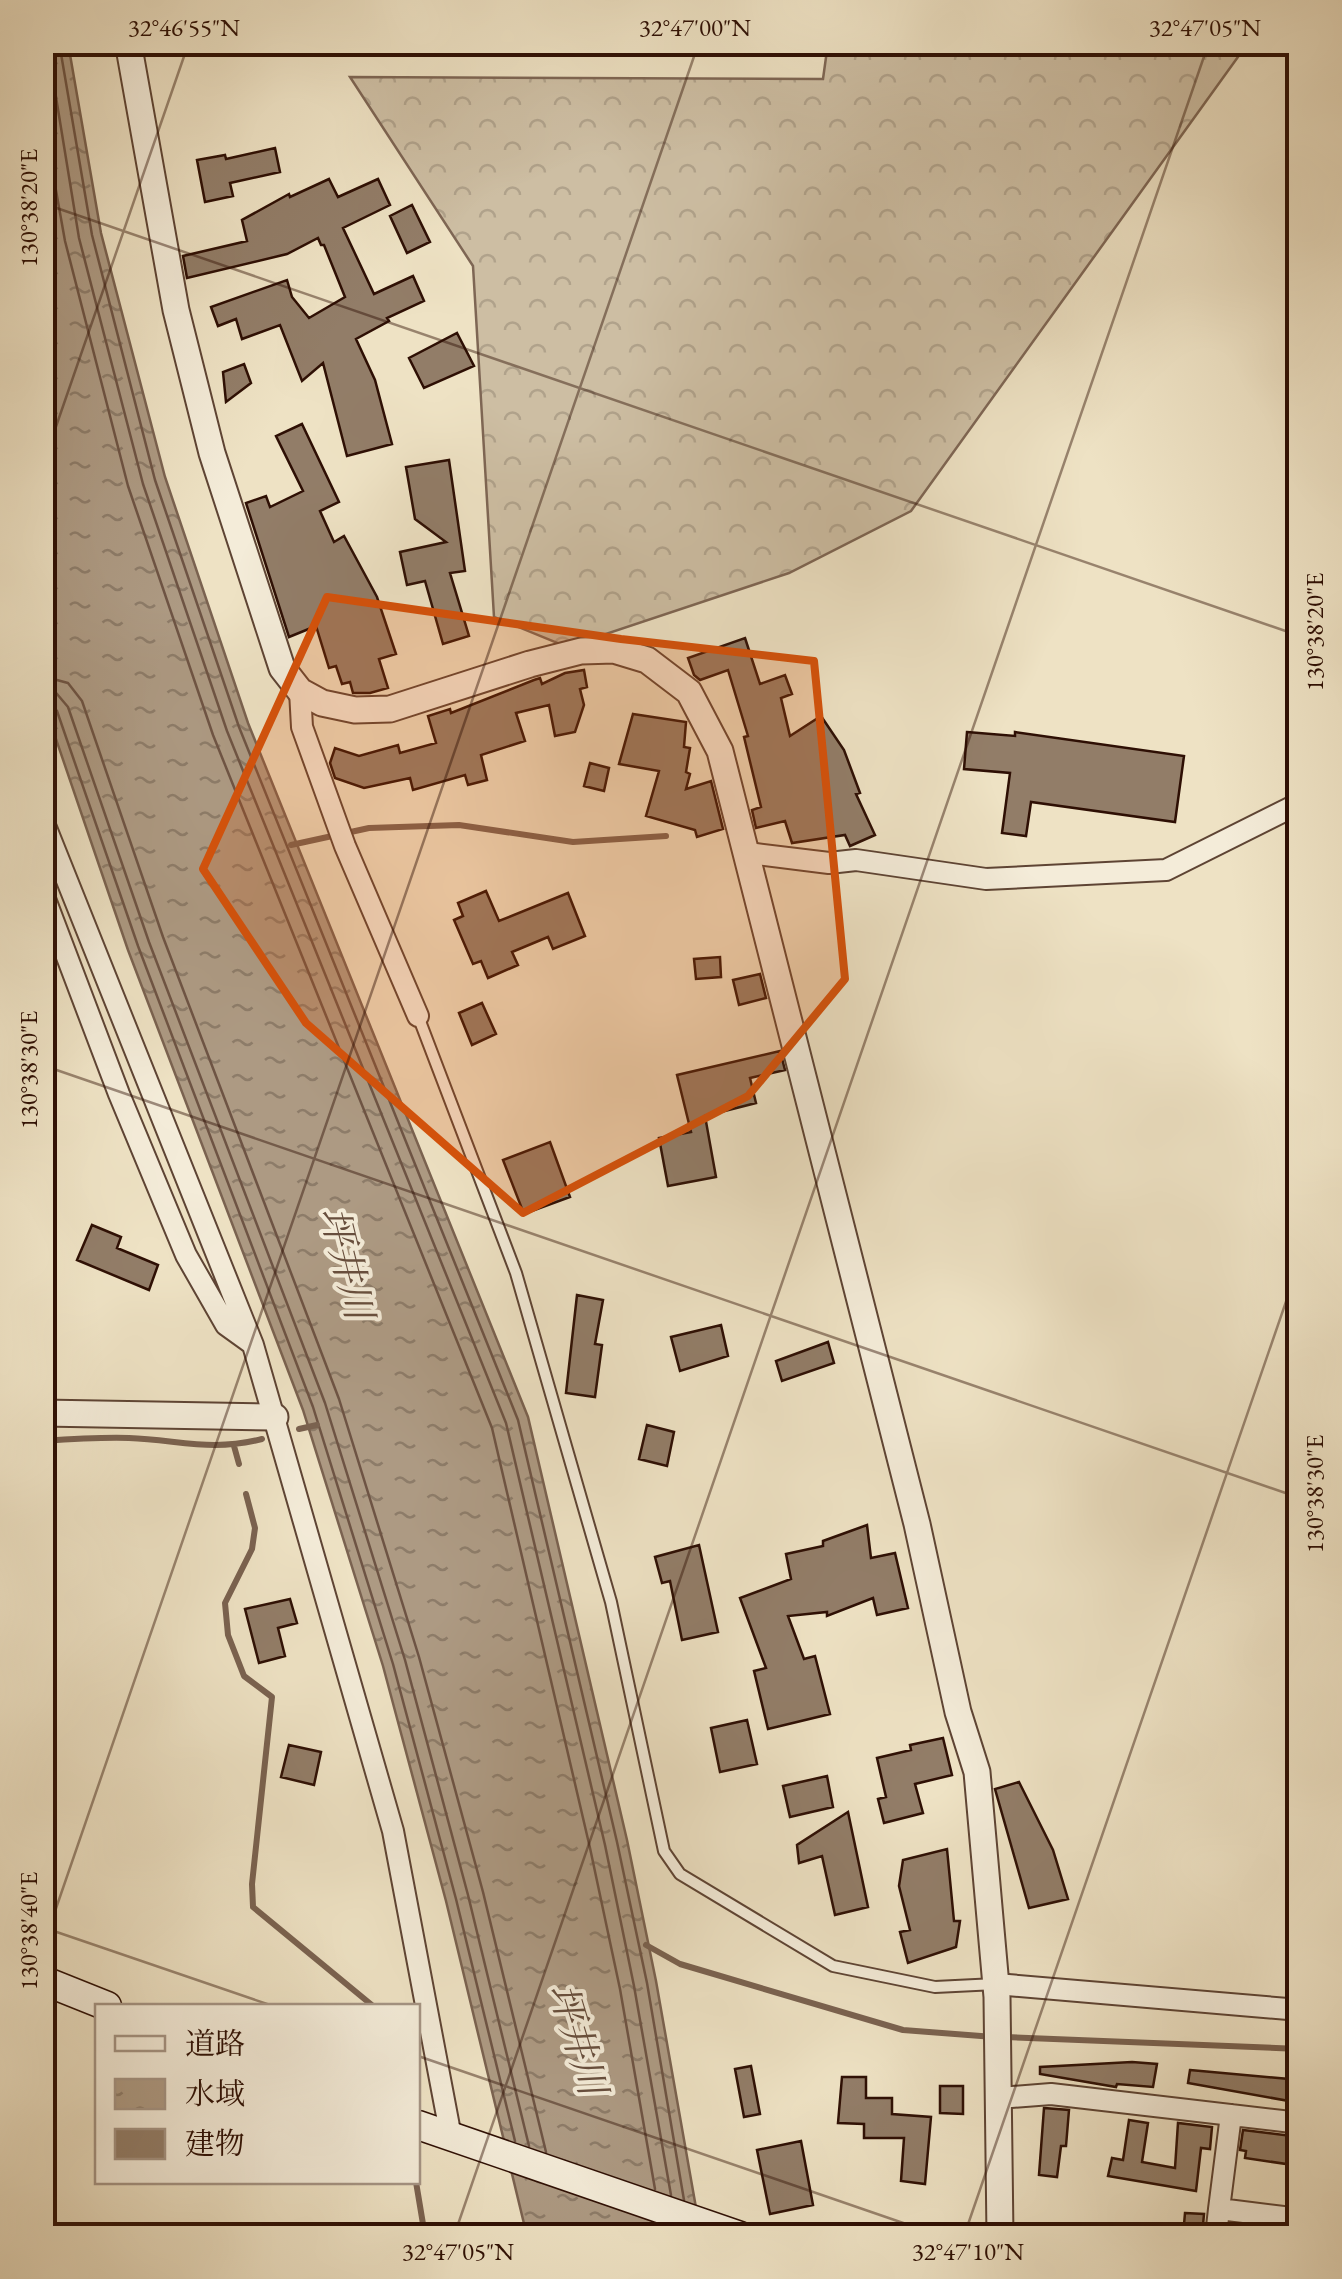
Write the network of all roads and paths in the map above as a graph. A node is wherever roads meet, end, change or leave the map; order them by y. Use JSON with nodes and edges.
{"nodes":[{"id":1,"x":128,"y":42,"type":"edge"},
{"id":2,"x":300,"y":691,"type":"junction"},
{"id":3,"x":1300,"y":804,"type":"edge"},
{"id":4,"x":42,"y":818,"type":"edge"},
{"id":5,"x":748,"y":853,"type":"junction"},
{"id":6,"x":42,"y":891,"type":"edge"},
{"id":7,"x":418,"y":1016,"type":"joint"},
{"id":8,"x":253,"y":1345,"type":"junction"},
{"id":9,"x":42,"y":1413,"type":"edge"},
{"id":10,"x":275,"y":1418,"type":"junction"},
{"id":11,"x":42,"y":1980,"type":"edge"},
{"id":12,"x":996,"y":1991,"type":"junction"},
{"id":13,"x":101,"y":2004,"type":"edge"},
{"id":14,"x":1300,"y":2010,"type":"edge"},
{"id":15,"x":999,"y":2078,"type":"junction"},
{"id":16,"x":1231,"y":2115,"type":"junction"},
{"id":17,"x":1300,"y":2123,"type":"edge"},
{"id":18,"x":420,"y":2125,"type":"edge"},
{"id":19,"x":457,"y":2139,"type":"junction"},
{"id":20,"x":1219,"y":2209,"type":"junction"},
{"id":21,"x":1300,"y":2219,"type":"edge"},
{"id":22,"x":731,"y":2232,"type":"edge"},
{"id":23,"x":1000,"y":2236,"type":"edge"},
{"id":24,"x":1216,"y":2236,"type":"edge"}],
"edges":[{"from":1,"to":2,"type":"street"},
{"from":2,"to":5,"type":"street"},
{"from":2,"to":7,"type":"street"},
{"from":3,"to":5,"type":"street"},
{"from":4,"to":8,"type":"street"},
{"from":5,"to":12,"type":"street"},
{"from":6,"to":8,"type":"street"},
{"from":7,"to":12,"type":"lane"},
{"from":8,"to":10,"type":"street"},
{"from":9,"to":10,"type":"street"},
{"from":10,"to":19,"type":"street"},
{"from":11,"to":13,"type":"main road"},
{"from":12,"to":14,"type":"street"},
{"from":12,"to":15,"type":"street"},
{"from":15,"to":16,"type":"street"},
{"from":15,"to":23,"type":"street"},
{"from":16,"to":17,"type":"street"},
{"from":16,"to":20,"type":"street"},
{"from":18,"to":19,"type":"main road"},
{"from":19,"to":22,"type":"main road"},
{"from":20,"to":21,"type":"street"},
{"from":20,"to":24,"type":"street"}]}
